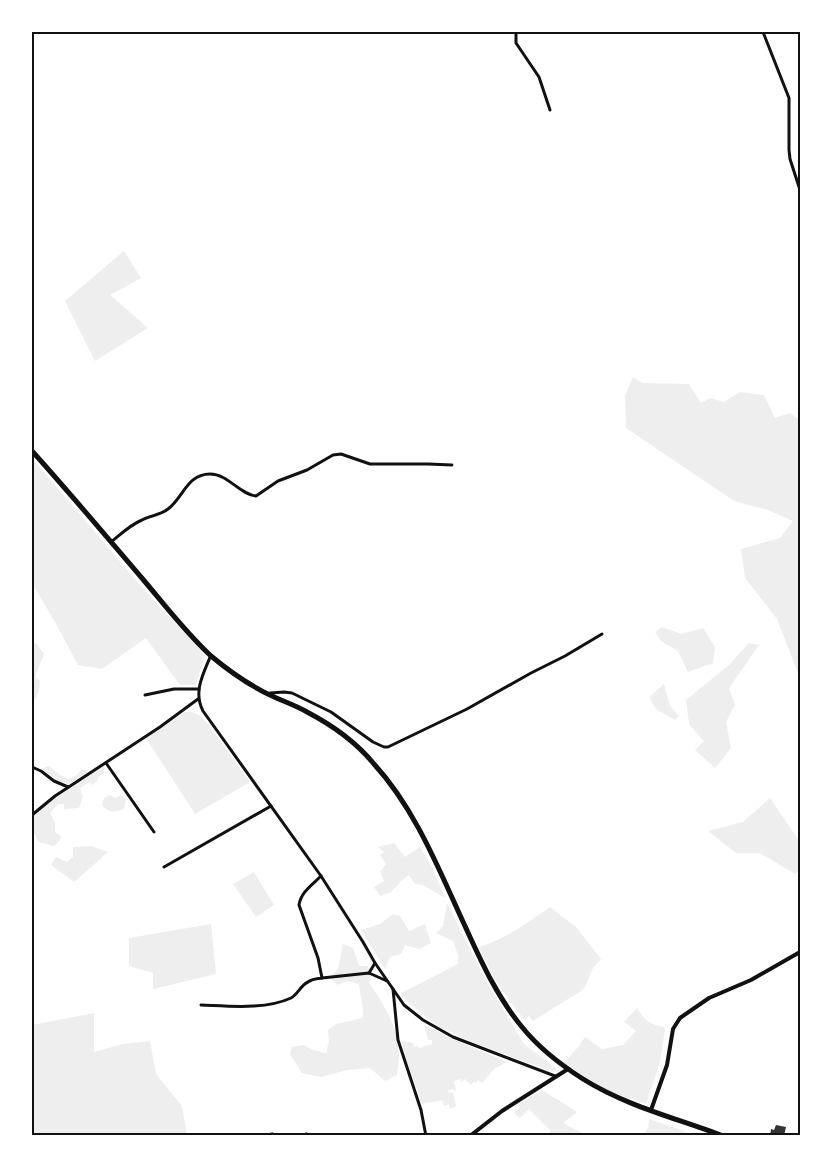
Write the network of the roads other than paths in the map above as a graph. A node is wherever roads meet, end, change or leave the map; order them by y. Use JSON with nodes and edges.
{"nodes":[{"id":1,"x":516,"y":32,"type":"edge"},
{"id":2,"x":763,"y":32,"type":"edge"},
{"id":3,"x":550,"y":110,"type":"dead end"},
{"id":4,"x":801,"y":190,"type":"edge"},
{"id":5,"x":32,"y":452,"type":"edge"},
{"id":6,"x":452,"y":465,"type":"dead end"},
{"id":7,"x":111,"y":542,"type":"junction"},
{"id":8,"x":603,"y":634,"type":"dead end"},
{"id":9,"x":211,"y":656,"type":"junction"},
{"id":10,"x":199,"y":689,"type":"junction"},
{"id":11,"x":267,"y":694,"type":"junction"},
{"id":12,"x":145,"y":695,"type":"dead end"},
{"id":13,"x":198,"y":699,"type":"junction"},
{"id":14,"x":106,"y":763,"type":"junction"},
{"id":15,"x":32,"y":767,"type":"edge"},
{"id":16,"x":68,"y":787,"type":"junction"},
{"id":17,"x":271,"y":806,"type":"junction"},
{"id":18,"x":32,"y":815,"type":"edge"},
{"id":19,"x":154,"y":832,"type":"dead end"},
{"id":20,"x":164,"y":867,"type":"dead end"},
{"id":21,"x":321,"y":876,"type":"junction"},
{"id":22,"x":801,"y":952,"type":"edge"},
{"id":23,"x":375,"y":963,"type":"junction"},
{"id":24,"x":369,"y":973,"type":"junction"},
{"id":25,"x":322,"y":978,"type":"junction"},
{"id":26,"x":388,"y":982,"type":"junction"},
{"id":27,"x":393,"y":988,"type":"junction"},
{"id":28,"x":201,"y":1005,"type":"dead end"},
{"id":29,"x":568,"y":1069,"type":"junction"},
{"id":30,"x":555,"y":1076,"type":"junction"},
{"id":31,"x":651,"y":1110,"type":"junction"},
{"id":32,"x":262,"y":1136,"type":"edge"},
{"id":33,"x":279,"y":1136,"type":"edge"},
{"id":34,"x":303,"y":1136,"type":"edge"},
{"id":35,"x":312,"y":1136,"type":"edge"},
{"id":36,"x":426,"y":1136,"type":"edge"},
{"id":37,"x":470,"y":1136,"type":"edge"},
{"id":38,"x":723,"y":1136,"type":"edge"}],
"edges":[{"from":1,"to":3,"type":"street"},
{"from":2,"to":4,"type":"street"},
{"from":5,"to":7,"type":"highway"},
{"from":6,"to":7,"type":"street"},
{"from":7,"to":9,"type":"highway"},
{"from":8,"to":11,"type":"street"},
{"from":9,"to":10,"type":"street"},
{"from":9,"to":11,"type":"highway"},
{"from":10,"to":12,"type":"street"},
{"from":10,"to":13,"type":"street"},
{"from":11,"to":29,"type":"highway"},
{"from":13,"to":14,"type":"street"},
{"from":13,"to":17,"type":"street"},
{"from":14,"to":16,"type":"street"},
{"from":14,"to":19,"type":"street"},
{"from":15,"to":16,"type":"street"},
{"from":16,"to":18,"type":"street"},
{"from":17,"to":20,"type":"street"},
{"from":17,"to":21,"type":"street"},
{"from":21,"to":23,"type":"street"},
{"from":21,"to":25,"type":"street"},
{"from":22,"to":31,"type":"street"},
{"from":23,"to":24,"type":"street"},
{"from":23,"to":26,"type":"street"},
{"from":24,"to":25,"type":"street"},
{"from":24,"to":26,"type":"street"},
{"from":25,"to":28,"type":"street"},
{"from":26,"to":27,"type":"street"},
{"from":27,"to":30,"type":"street"},
{"from":27,"to":36,"type":"street"},
{"from":29,"to":30,"type":"street"},
{"from":29,"to":31,"type":"highway"},
{"from":30,"to":37,"type":"street"},
{"from":31,"to":38,"type":"highway"},
{"from":32,"to":33,"type":"street"},
{"from":34,"to":35,"type":"street"}]}
